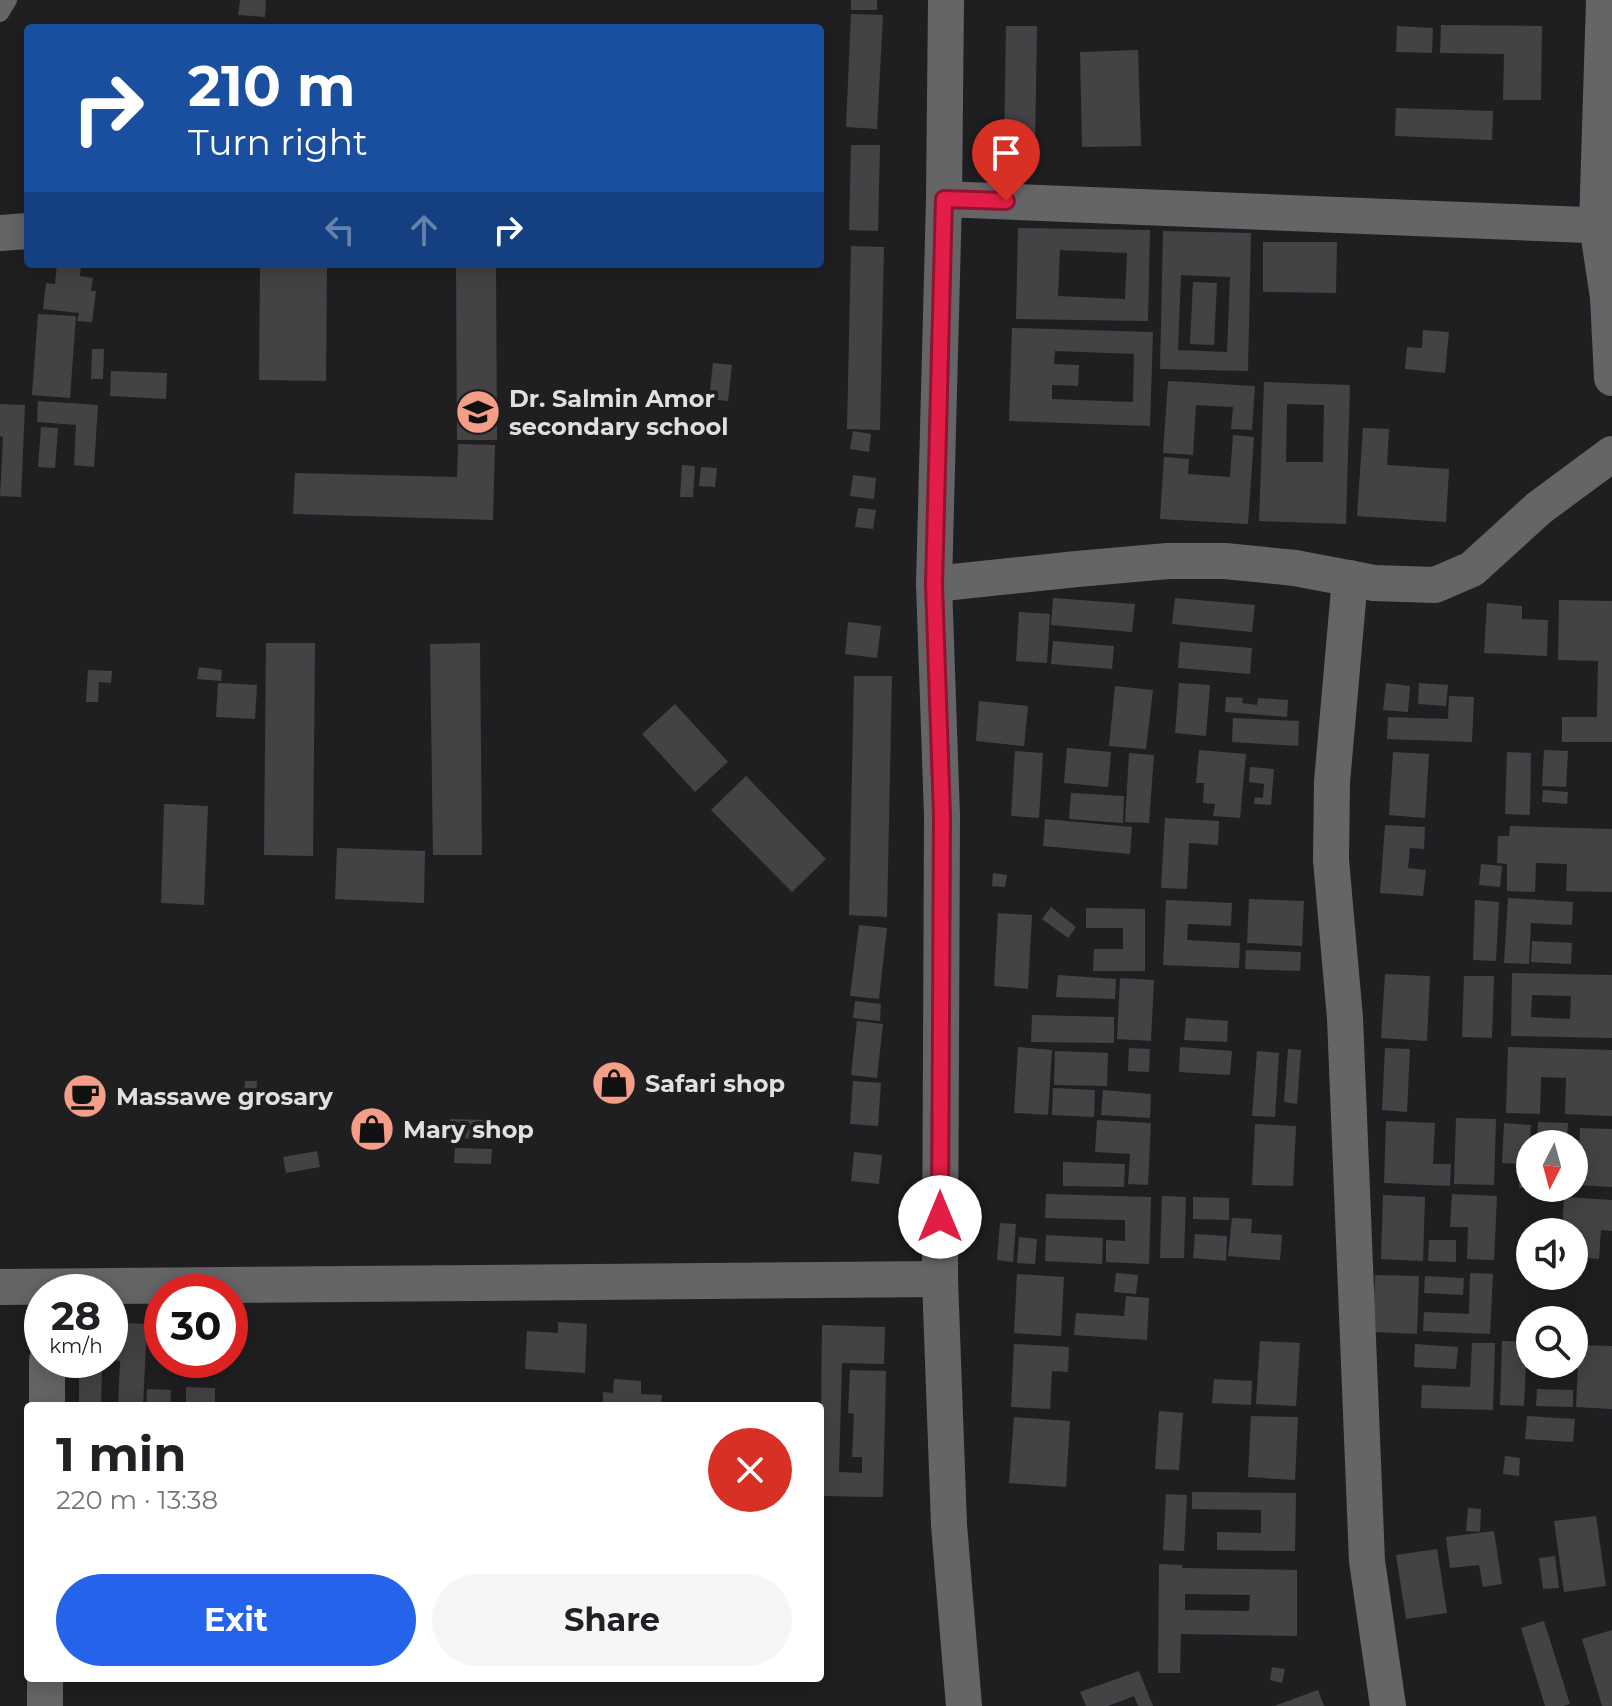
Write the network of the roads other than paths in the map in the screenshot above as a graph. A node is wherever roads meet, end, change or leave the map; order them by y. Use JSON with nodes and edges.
{"nodes":[{"id":1,"x":8,"y":0,"type":"edge"},
{"id":2,"x":946,"y":0,"type":"edge"},
{"id":3,"x":1604,"y":0,"type":"edge"},
{"id":4,"x":0,"y":13,"type":"edge"},
{"id":5,"x":944,"y":199,"type":"junction"},
{"id":6,"x":1604,"y":226,"type":"edge"},
{"id":7,"x":24,"y":231,"type":"edge"},
{"id":8,"x":0,"y":233,"type":"edge"},
{"id":9,"x":1612,"y":378,"type":"edge"},
{"id":10,"x":1612,"y":454,"type":"edge"},
{"id":11,"x":1350,"y":578,"type":"junction"},
{"id":12,"x":934,"y":584,"type":"junction"},
{"id":13,"x":940,"y":1279,"type":"junction"},
{"id":14,"x":0,"y":1287,"type":"edge"},
{"id":15,"x":24,"y":1288,"type":"edge"},
{"id":16,"x":128,"y":1288,"type":"edge"},
{"id":17,"x":47,"y":1378,"type":"edge"},
{"id":18,"x":47,"y":1402,"type":"edge"},
{"id":19,"x":45,"y":1682,"type":"edge"},
{"id":20,"x":45,"y":1706,"type":"edge"},
{"id":21,"x":964,"y":1706,"type":"edge"},
{"id":22,"x":1388,"y":1706,"type":"edge"}],
"edges":[{"from":1,"to":4,"type":"lane"},
{"from":2,"to":5,"type":"street"},
{"from":3,"to":6,"type":"street"},
{"from":5,"to":6,"type":"street"},
{"from":5,"to":12,"type":"street"},
{"from":6,"to":9,"type":"street"},
{"from":7,"to":8,"type":"street"},
{"from":10,"to":11,"type":"street"},
{"from":11,"to":12,"type":"street"},
{"from":11,"to":22,"type":"street"},
{"from":12,"to":13,"type":"street"},
{"from":13,"to":16,"type":"street"},
{"from":13,"to":21,"type":"street"},
{"from":14,"to":15,"type":"street"},
{"from":17,"to":18,"type":"street"},
{"from":19,"to":20,"type":"street"}]}
